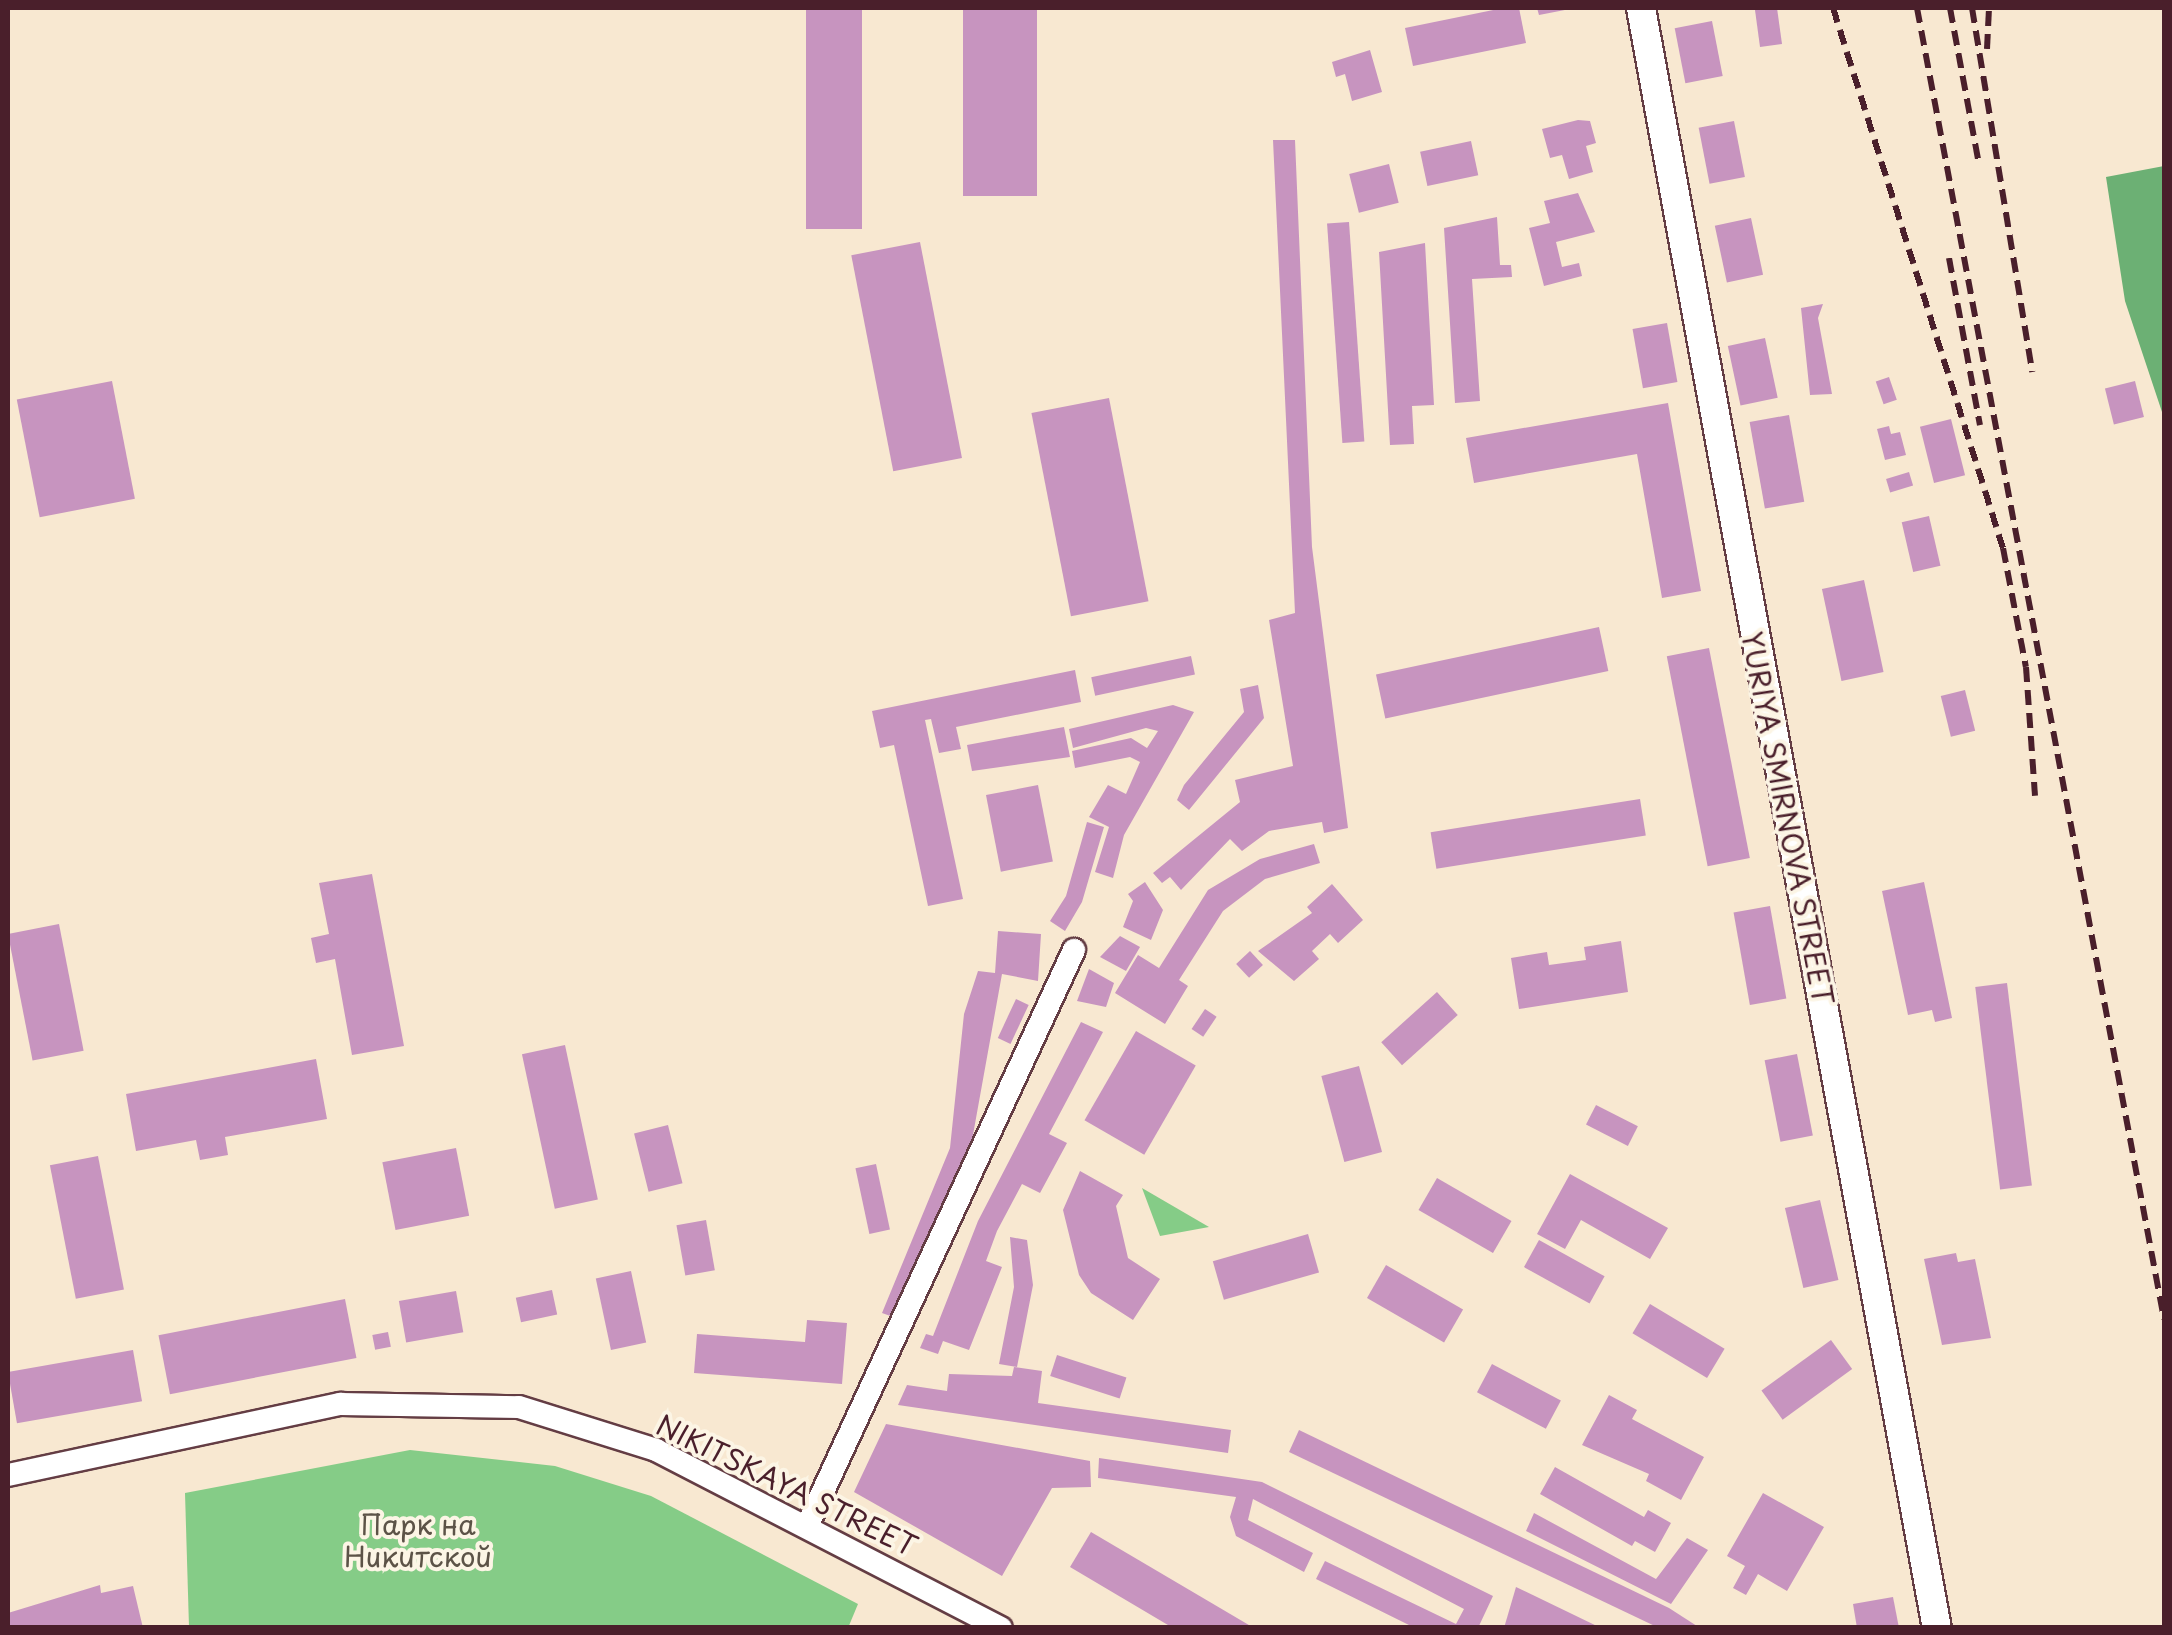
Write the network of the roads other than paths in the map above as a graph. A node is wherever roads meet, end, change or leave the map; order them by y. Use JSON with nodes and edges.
{"nodes":[{"id":1,"x":1641,"y":8,"type":"edge"},
{"id":2,"x":1074,"y":950,"type":"dead end"},
{"id":3,"x":8,"y":1475,"type":"edge"},
{"id":4,"x":807,"y":1526,"type":"junction"},
{"id":5,"x":1001,"y":1628,"type":"edge"},
{"id":6,"x":1937,"y":1628,"type":"edge"}],
"edges":[{"from":1,"to":6,"type":"main road","name":"YURIYA SMIRNOVA STREET"},
{"from":2,"to":4,"type":"street"},
{"from":3,"to":4,"type":"street","name":"NIKITSKAYA STREET"},
{"from":4,"to":5,"type":"street","name":"NIKITSKAYA STREET"}]}
